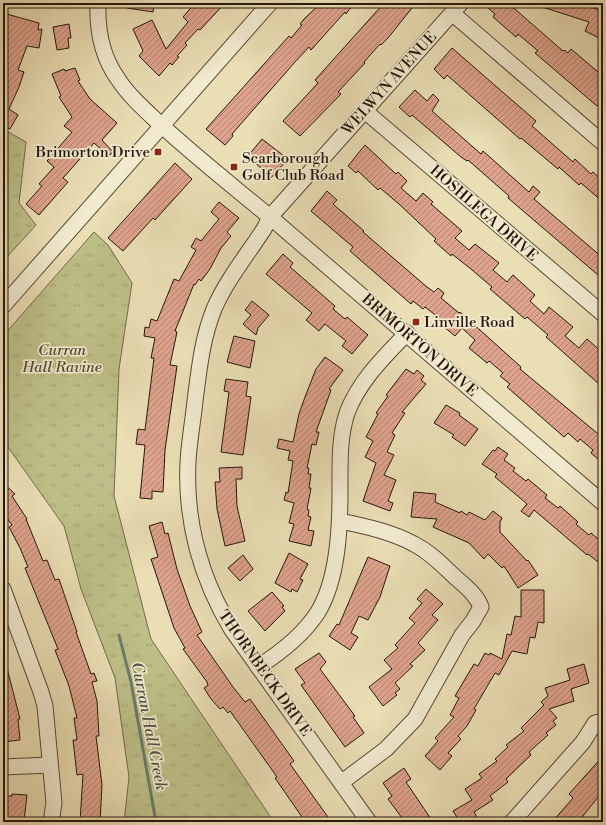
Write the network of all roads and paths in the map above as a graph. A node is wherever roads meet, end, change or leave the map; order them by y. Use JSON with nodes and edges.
{"nodes":[{"id":1,"x":98,"y":3,"type":"edge"},
{"id":2,"x":270,"y":3,"type":"edge"},
{"id":3,"x":456,"y":8,"type":"edge"},
{"id":4,"x":366,"y":111,"type":"junction"},
{"id":5,"x":161,"y":125,"type":"junction"},
{"id":6,"x":603,"y":144,"type":"edge"},
{"id":7,"x":270,"y":217,"type":"junction"},
{"id":8,"x":3,"y":306,"type":"edge"},
{"id":9,"x":603,"y":314,"type":"edge"},
{"id":10,"x":407,"y":333,"type":"junction"},
{"id":11,"x":603,"y":503,"type":"edge"},
{"id":12,"x":340,"y":521,"type":"junction"},
{"id":13,"x":3,"y":589,"type":"edge"},
{"id":14,"x":258,"y":667,"type":"junction"},
{"id":15,"x":603,"y":721,"type":"edge"},
{"id":16,"x":50,"y":765,"type":"junction"},
{"id":17,"x":3,"y":767,"type":"edge"},
{"id":18,"x":342,"y":782,"type":"junction"},
{"id":19,"x":52,"y":822,"type":"edge"},
{"id":20,"x":369,"y":822,"type":"edge"},
{"id":21,"x":512,"y":822,"type":"edge"}],
"edges":[{"from":1,"to":5,"type":"street","name":"BRIMORTON DRIVE"},
{"from":2,"to":5,"type":"street"},
{"from":3,"to":4,"type":"street","name":"WELWYN AVENUE"},
{"from":3,"to":6,"type":"street"},
{"from":4,"to":7,"type":"street","name":"WELWYN AVENUE"},
{"from":4,"to":9,"type":"street","name":"HOSHLEGA DRIVE"},
{"from":5,"to":7,"type":"street","name":"BRIMORTON DRIVE"},
{"from":5,"to":8,"type":"street"},
{"from":7,"to":10,"type":"street","name":"BRIMORTON DRIVE"},
{"from":7,"to":14,"type":"street","name":"THORNBECK DRIVE"},
{"from":10,"to":11,"type":"street","name":"BRIMORTON DRIVE"},
{"from":10,"to":12,"type":"street"},
{"from":12,"to":14,"type":"street"},
{"from":12,"to":18,"type":"street"},
{"from":13,"to":16,"type":"street"},
{"from":14,"to":18,"type":"street","name":"THORNBECK DRIVE"},
{"from":15,"to":21,"type":"street"},
{"from":16,"to":17,"type":"street"},
{"from":16,"to":19,"type":"street"},
{"from":18,"to":20,"type":"street","name":"THORNBECK DRIVE"}]}
